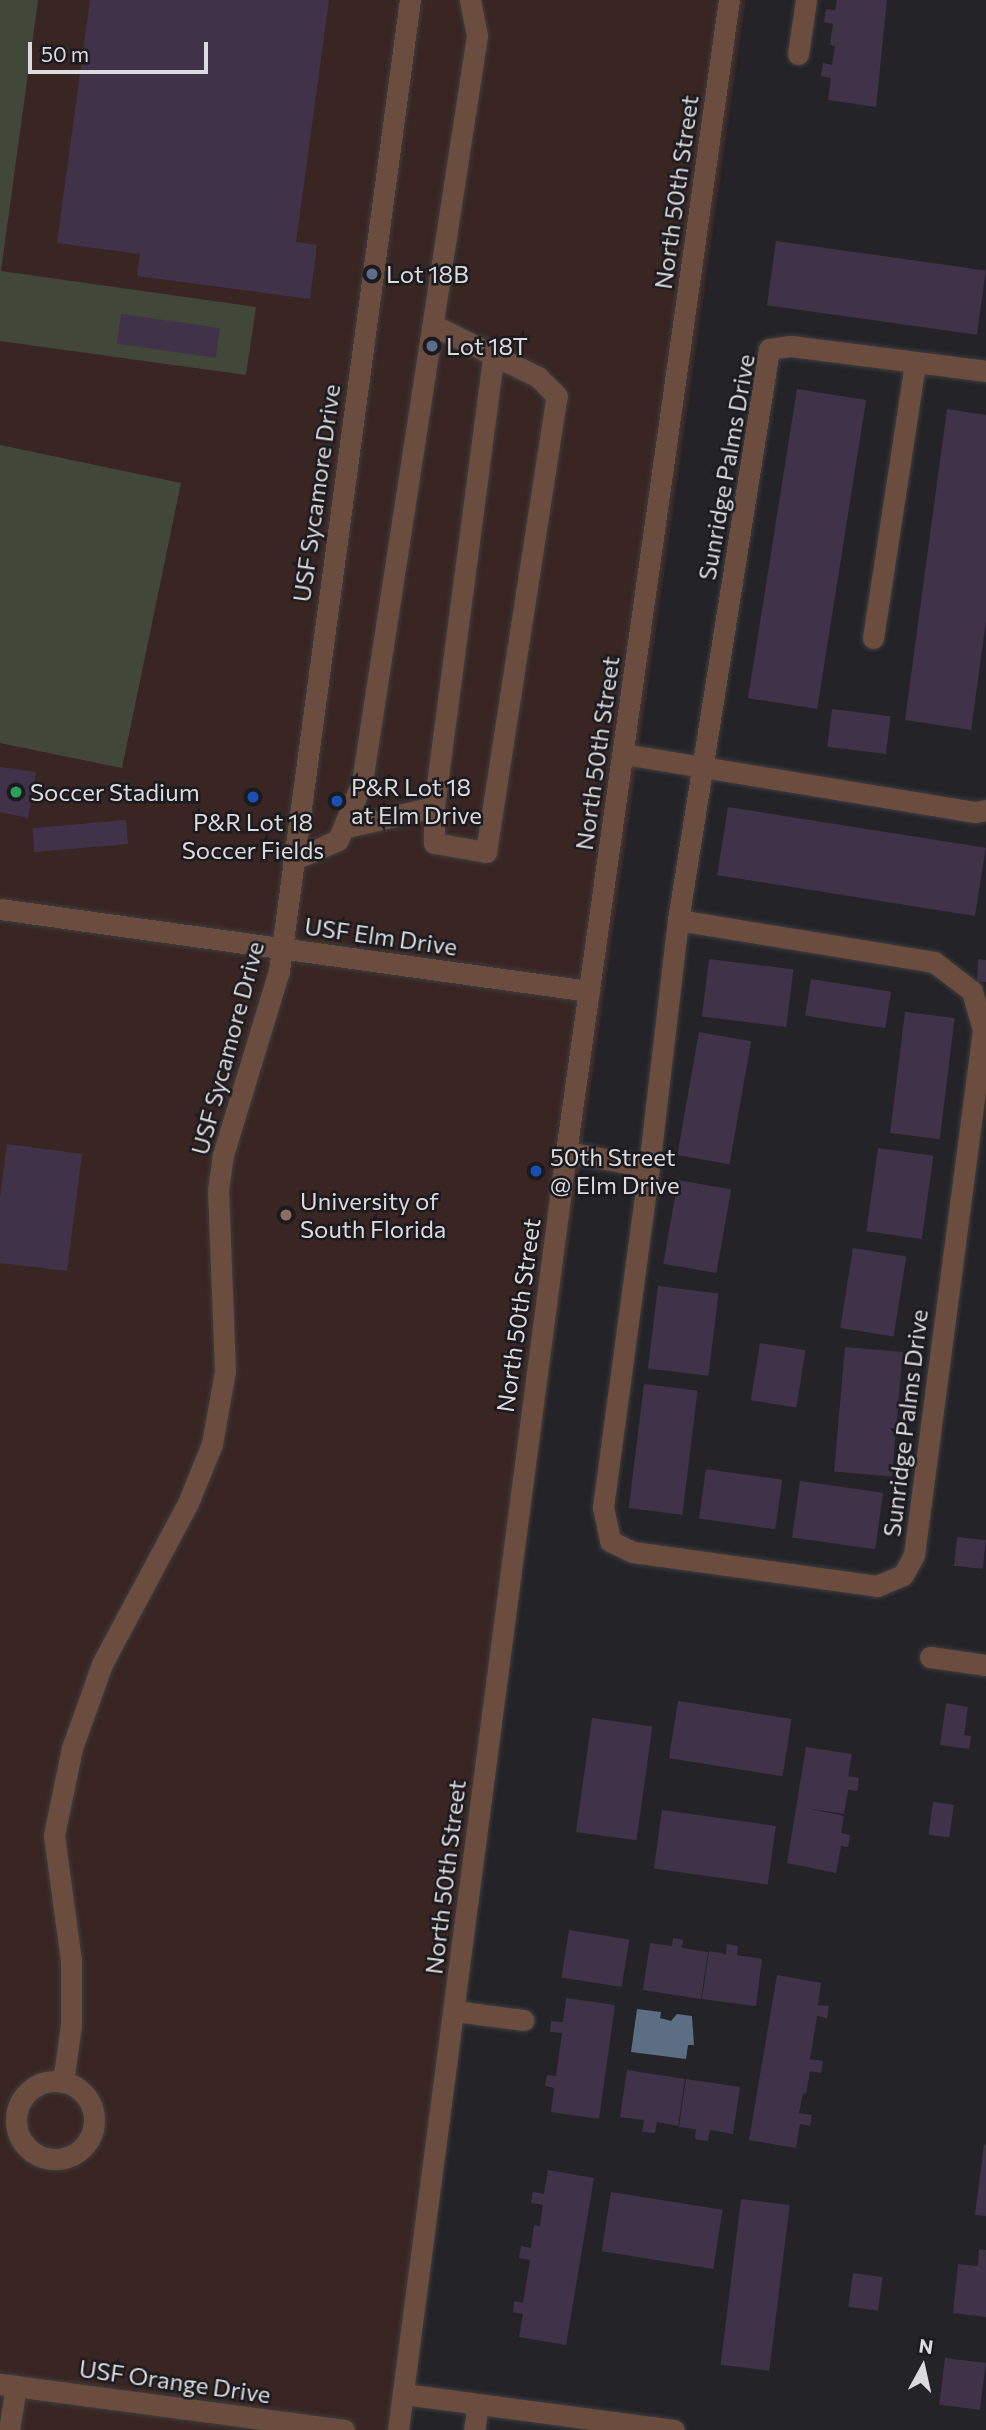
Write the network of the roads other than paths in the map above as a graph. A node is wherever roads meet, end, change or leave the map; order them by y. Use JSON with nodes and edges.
{"nodes":[{"id":1,"x":410,"y":0,"type":"edge"},
{"id":2,"x":470,"y":0,"type":"edge"},
{"id":3,"x":729,"y":0,"type":"edge"},
{"id":4,"x":806,"y":0,"type":"edge"},
{"id":5,"x":797,"y":54,"type":"dead end"},
{"id":6,"x":433,"y":325,"type":"junction"},
{"id":7,"x":493,"y":357,"type":"junction"},
{"id":8,"x":915,"y":362,"type":"junction"},
{"id":9,"x":986,"y":371,"type":"edge"},
{"id":10,"x":873,"y":638,"type":"dead end"},
{"id":11,"x":624,"y":754,"type":"junction"},
{"id":12,"x":705,"y":766,"type":"junction"},
{"id":13,"x":434,"y":807,"type":"junction"},
{"id":14,"x":986,"y":810,"type":"edge"},
{"id":15,"x":343,"y":828,"type":"junction"},
{"id":16,"x":293,"y":860,"type":"junction"},
{"id":17,"x":0,"y":909,"type":"edge"},
{"id":18,"x":678,"y":920,"type":"junction"},
{"id":19,"x":283,"y":949,"type":"junction"},
{"id":20,"x":589,"y":991,"type":"junction"},
{"id":21,"x":566,"y":1152,"type":"junction"},
{"id":22,"x":649,"y":1167,"type":"junction"},
{"id":23,"x":930,"y":1657,"type":"dead end"},
{"id":24,"x":986,"y":1665,"type":"edge"},
{"id":25,"x":455,"y":2011,"type":"junction"},
{"id":26,"x":523,"y":2020,"type":"dead end"},
{"id":27,"x":63,"y":2082,"type":"dead end"},
{"id":28,"x":8,"y":2385,"type":"edge"},
{"id":29,"x":404,"y":2394,"type":"junction"},
{"id":30,"x":478,"y":2404,"type":"junction"},
{"id":31,"x":9,"y":2430,"type":"edge"},
{"id":32,"x":344,"y":2430,"type":"edge"},
{"id":33,"x":398,"y":2430,"type":"edge"},
{"id":34,"x":474,"y":2430,"type":"edge"},
{"id":35,"x":674,"y":2430,"type":"edge"}],
"edges":[{"from":1,"to":16,"type":"street","name":"USF Sycamore Drive"},
{"from":2,"to":6,"type":"street"},
{"from":3,"to":11,"type":"street","name":"North 50th Street"},
{"from":4,"to":5,"type":"street"},
{"from":6,"to":7,"type":"street"},
{"from":6,"to":15,"type":"street"},
{"from":7,"to":13,"type":"street"},
{"from":7,"to":13,"type":"street"},
{"from":8,"to":9,"type":"street","name":"Sunridge Palms Drive"},
{"from":8,"to":10,"type":"street"},
{"from":8,"to":12,"type":"street","name":"Sunridge Palms Drive"},
{"from":11,"to":12,"type":"street"},
{"from":11,"to":20,"type":"street","name":"North 50th Street"},
{"from":12,"to":14,"type":"street"},
{"from":12,"to":18,"type":"street","name":"Sunridge Palms Drive"},
{"from":13,"to":15,"type":"street"},
{"from":15,"to":16,"type":"street"},
{"from":16,"to":19,"type":"street","name":"USF Sycamore Drive"},
{"from":17,"to":19,"type":"street","name":"USF Elm Drive"},
{"from":18,"to":22,"type":"street","name":"Sunridge Palms Drive"},
{"from":18,"to":22,"type":"street","name":"Sunridge Palms Drive"},
{"from":19,"to":20,"type":"street","name":"USF Elm Drive"},
{"from":19,"to":27,"type":"street","name":"USF Sycamore Drive"},
{"from":20,"to":21,"type":"street","name":"North 50th Street"},
{"from":21,"to":22,"type":"street"},
{"from":21,"to":25,"type":"street","name":"North 50th Street"},
{"from":23,"to":24,"type":"street"},
{"from":25,"to":26,"type":"street"},
{"from":25,"to":29,"type":"street","name":"North 50th Street"},
{"from":28,"to":31,"type":"street"},
{"from":28,"to":32,"type":"street","name":"USF Orange Drive"},
{"from":29,"to":30,"type":"street"},
{"from":29,"to":33,"type":"street","name":"North 50th Street"},
{"from":30,"to":34,"type":"street"},
{"from":30,"to":35,"type":"street"}]}
